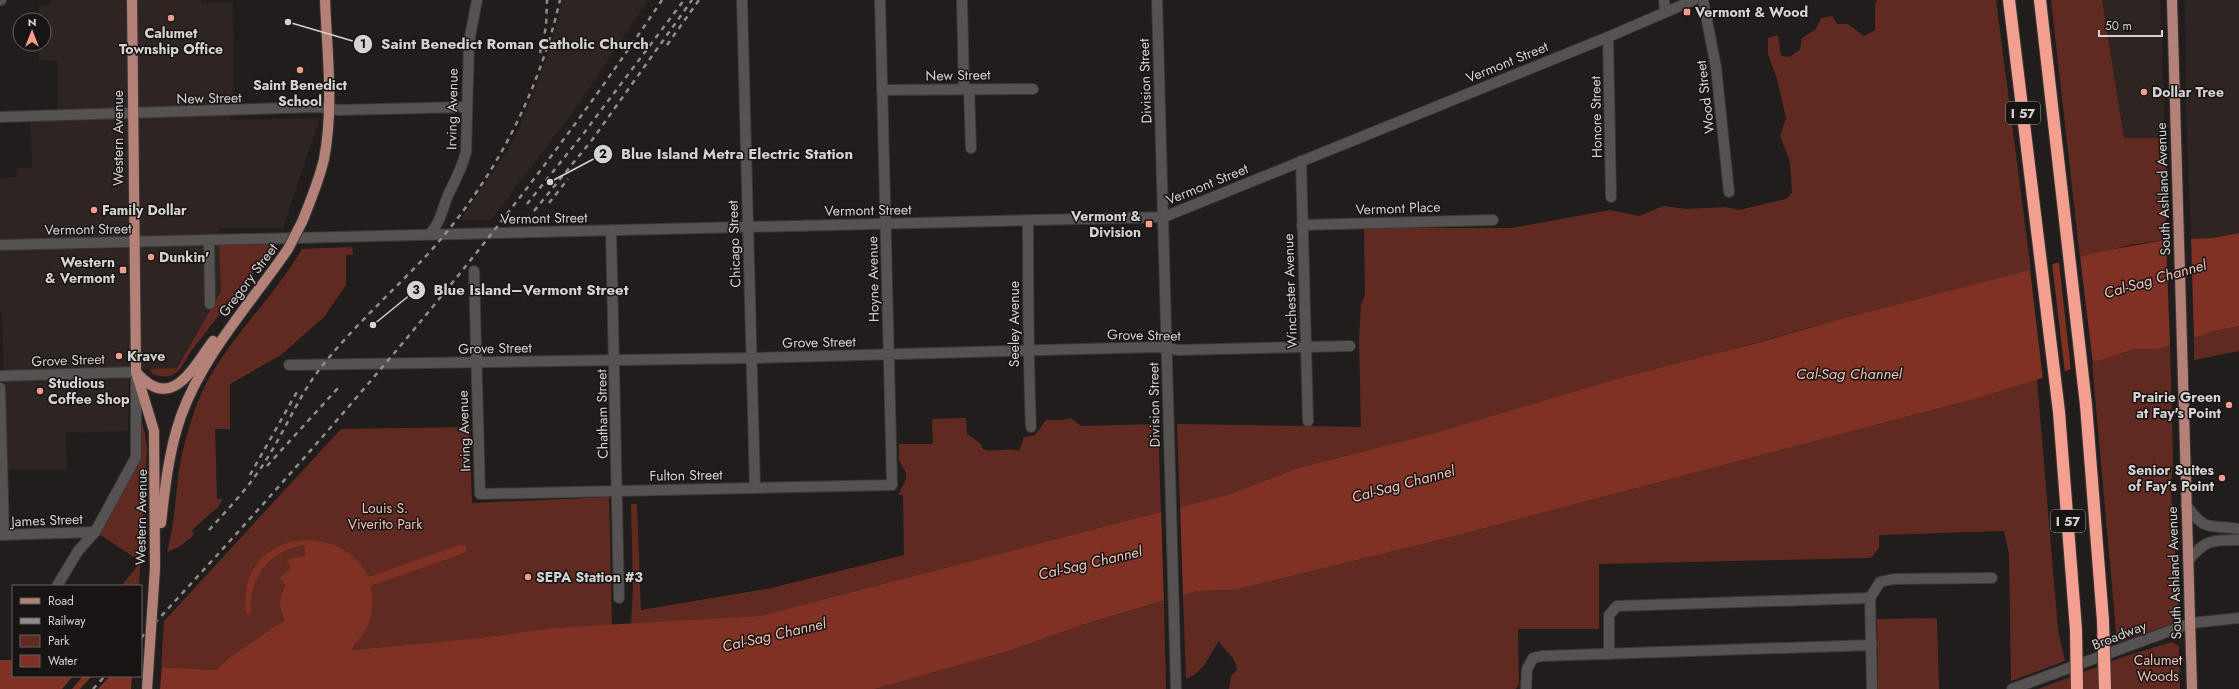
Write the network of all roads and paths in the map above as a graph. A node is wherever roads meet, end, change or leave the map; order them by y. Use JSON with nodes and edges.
{"nodes":[{"id":1,"x":132,"y":0,"type":"edge"},
{"id":2,"x":325,"y":0,"type":"edge"},
{"id":3,"x":477,"y":0,"type":"edge"},
{"id":4,"x":742,"y":0,"type":"edge"},
{"id":5,"x":880,"y":0,"type":"edge"},
{"id":6,"x":962,"y":0,"type":"edge"},
{"id":7,"x":1157,"y":0,"type":"edge"},
{"id":8,"x":1664,"y":0,"type":"edge"},
{"id":9,"x":1694,"y":0,"type":"edge"},
{"id":10,"x":1703,"y":0,"type":"edge"},
{"id":11,"x":2009,"y":0,"type":"edge"},
{"id":12,"x":2040,"y":0,"type":"edge"},
{"id":13,"x":2172,"y":0,"type":"edge"},
{"id":14,"x":1665,"y":12,"type":"junction"},
{"id":15,"x":1608,"y":37,"type":"junction"},
{"id":16,"x":967,"y":89,"type":"junction"},
{"id":17,"x":1033,"y":89,"type":"dead end"},
{"id":18,"x":882,"y":90,"type":"junction"},
{"id":19,"x":467,"y":107,"type":"junction"},
{"id":20,"x":328,"y":109,"type":"junction"},
{"id":21,"x":132,"y":114,"type":"junction"},
{"id":22,"x":0,"y":117,"type":"edge"},
{"id":23,"x":971,"y":148,"type":"dead end"},
{"id":24,"x":1301,"y":161,"type":"junction"},
{"id":25,"x":1729,"y":192,"type":"dead end"},
{"id":26,"x":1611,"y":197,"type":"dead end"},
{"id":27,"x":1164,"y":217,"type":"junction"},
{"id":28,"x":1028,"y":220,"type":"junction"},
{"id":29,"x":1493,"y":220,"type":"dead end"},
{"id":30,"x":886,"y":223,"type":"junction"},
{"id":31,"x":1302,"y":225,"type":"junction"},
{"id":32,"x":747,"y":227,"type":"junction"},
{"id":33,"x":611,"y":230,"type":"junction"},
{"id":34,"x":430,"y":234,"type":"junction"},
{"id":35,"x":209,"y":240,"type":"junction"},
{"id":36,"x":133,"y":242,"type":"junction"},
{"id":37,"x":0,"y":245,"type":"edge"},
{"id":38,"x":474,"y":271,"type":"dead end"},
{"id":39,"x":210,"y":304,"type":"dead end"},
{"id":40,"x":246,"y":306,"type":"junction"},
{"id":41,"x":1350,"y":346,"type":"dead end"},
{"id":42,"x":1306,"y":347,"type":"junction"},
{"id":43,"x":1167,"y":348,"type":"junction"},
{"id":44,"x":1028,"y":351,"type":"junction"},
{"id":45,"x":889,"y":354,"type":"junction"},
{"id":46,"x":751,"y":358,"type":"junction"},
{"id":47,"x":614,"y":360,"type":"junction"},
{"id":48,"x":476,"y":362,"type":"junction"},
{"id":49,"x":289,"y":366,"type":"dead end"},
{"id":50,"x":136,"y":372,"type":"junction"},
{"id":51,"x":0,"y":376,"type":"edge"},
{"id":52,"x":0,"y":388,"type":"edge"},
{"id":53,"x":1308,"y":421,"type":"dead end"},
{"id":54,"x":1031,"y":427,"type":"dead end"},
{"id":55,"x":892,"y":484,"type":"joint"},
{"id":56,"x":755,"y":488,"type":"junction"},
{"id":57,"x":618,"y":490,"type":"junction"},
{"id":58,"x":480,"y":494,"type":"joint"},
{"id":59,"x":2186,"y":505,"type":"junction"},
{"id":60,"x":2239,"y":528,"type":"edge"},
{"id":61,"x":158,"y":530,"type":"junction"},
{"id":62,"x":94,"y":532,"type":"junction"},
{"id":63,"x":2,"y":535,"type":"edge"},
{"id":64,"x":2239,"y":540,"type":"edge"},
{"id":65,"x":2188,"y":561,"type":"junction"},
{"id":66,"x":155,"y":568,"type":"joint"},
{"id":67,"x":1992,"y":578,"type":"dead end"},
{"id":68,"x":58,"y":585,"type":"edge"},
{"id":69,"x":619,"y":598,"type":"dead end"},
{"id":70,"x":1870,"y":598,"type":"junction"},
{"id":71,"x":2239,"y":618,"type":"edge"},
{"id":72,"x":2191,"y":622,"type":"junction"},
{"id":73,"x":1872,"y":645,"type":"junction"},
{"id":74,"x":1609,"y":654,"type":"junction"},
{"id":75,"x":147,"y":689,"type":"edge"},
{"id":76,"x":1176,"y":689,"type":"edge"},
{"id":77,"x":1526,"y":689,"type":"edge"},
{"id":78,"x":1872,"y":689,"type":"edge"},
{"id":79,"x":2012,"y":689,"type":"edge"},
{"id":80,"x":2077,"y":689,"type":"edge"},
{"id":81,"x":2105,"y":689,"type":"edge"},
{"id":82,"x":2192,"y":689,"type":"edge"}],
"edges":[{"from":1,"to":21,"type":"main road","name":"Western Avenue"},
{"from":2,"to":20,"type":"main road","name":"Gregory Street"},
{"from":3,"to":19,"type":"street","name":"Irving Avenue"},
{"from":4,"to":32,"type":"street","name":"Chicago Street"},
{"from":5,"to":18,"type":"street","name":"Hoyne Avenue"},
{"from":6,"to":16,"type":"street"},
{"from":7,"to":27,"type":"street","name":"Division Street"},
{"from":8,"to":14,"type":"street"},
{"from":9,"to":14,"type":"street","name":"Vermont Street"},
{"from":10,"to":25,"type":"street","name":"Wood Street"},
{"from":11,"to":80,"type":"highway","number":"I 57","bridge":true},
{"from":12,"to":81,"type":"highway","number":"I 57","bridge":true},
{"from":13,"to":59,"type":"main road","name":"South Ashland Avenue"},
{"from":14,"to":15,"type":"street","name":"Vermont Street"},
{"from":15,"to":24,"type":"street","name":"Vermont Street"},
{"from":15,"to":26,"type":"street","name":"Honore Street"},
{"from":16,"to":17,"type":"street","name":"New Street"},
{"from":16,"to":18,"type":"street","name":"New Street"},
{"from":16,"to":23,"type":"street"},
{"from":18,"to":30,"type":"street","name":"Hoyne Avenue"},
{"from":19,"to":20,"type":"street","name":"New Street"},
{"from":19,"to":34,"type":"street","name":"Irving Avenue"},
{"from":20,"to":21,"type":"street","name":"New Street"},
{"from":20,"to":40,"type":"main road","name":"Gregory Street","bridge":true},
{"from":21,"to":22,"type":"street","name":"New Street"},
{"from":21,"to":36,"type":"main road","name":"Western Avenue"},
{"from":24,"to":27,"type":"street","name":"Vermont Street"},
{"from":24,"to":31,"type":"street","name":"Winchester Avenue"},
{"from":27,"to":28,"type":"street","name":"Vermont Street"},
{"from":27,"to":43,"type":"street","name":"Division Street"},
{"from":28,"to":30,"type":"street","name":"Vermont Street"},
{"from":28,"to":44,"type":"street","name":"Seeley Avenue"},
{"from":29,"to":31,"type":"street","name":"Vermont Place"},
{"from":30,"to":32,"type":"street","name":"Vermont Street"},
{"from":30,"to":45,"type":"street","name":"Hoyne Avenue"},
{"from":31,"to":42,"type":"street","name":"Winchester Avenue"},
{"from":32,"to":33,"type":"street","name":"Vermont Street"},
{"from":32,"to":46,"type":"street","name":"Chicago Street"},
{"from":33,"to":34,"type":"street","name":"Vermont Street"},
{"from":33,"to":47,"type":"street","name":"Chatham Street"},
{"from":34,"to":35,"type":"street","name":"Vermont Street"},
{"from":35,"to":36,"type":"street","name":"Vermont Street"},
{"from":35,"to":39,"type":"street"},
{"from":36,"to":37,"type":"street","name":"Vermont Street"},
{"from":36,"to":50,"type":"main road","name":"Western Avenue"},
{"from":38,"to":48,"type":"street","name":"Irving Avenue"},
{"from":40,"to":50,"type":"main road"},
{"from":40,"to":61,"type":"main road","name":"Gregory Street"},
{"from":41,"to":42,"type":"street","name":"Grove Street"},
{"from":42,"to":43,"type":"street","name":"Grove Street"},
{"from":42,"to":53,"type":"street","name":"Winchester Avenue"},
{"from":43,"to":44,"type":"street","name":"Grove Street"},
{"from":43,"to":76,"type":"street","name":"Division Street"},
{"from":44,"to":45,"type":"street","name":"Grove Street"},
{"from":44,"to":54,"type":"street","name":"Seeley Avenue"},
{"from":45,"to":46,"type":"street","name":"Grove Street"},
{"from":45,"to":55,"type":"street","name":"Hoyne Avenue"},
{"from":46,"to":47,"type":"street","name":"Grove Street"},
{"from":46,"to":56,"type":"street","name":"Chicago Street"},
{"from":47,"to":48,"type":"street","name":"Grove Street"},
{"from":47,"to":57,"type":"street","name":"Chatham Street"},
{"from":48,"to":49,"type":"street","name":"Grove Street"},
{"from":48,"to":58,"type":"street","name":"Irving Avenue"},
{"from":50,"to":51,"type":"street","name":"Grove Street"},
{"from":50,"to":61,"type":"main road","name":"Western Avenue"},
{"from":50,"to":62,"type":"street","name":"Western Avenue"},
{"from":52,"to":63,"type":"street"},
{"from":55,"to":56,"type":"street","name":"Fulton Street"},
{"from":56,"to":57,"type":"street","name":"Fulton Street"},
{"from":57,"to":58,"type":"street","name":"Fulton Street"},
{"from":57,"to":69,"type":"street","name":"Chatham Street"},
{"from":59,"to":60,"type":"street"},
{"from":59,"to":65,"type":"main road","name":"South Ashland Avenue"},
{"from":61,"to":66,"type":"main road","name":"Gregory Street"},
{"from":62,"to":63,"type":"street","name":"James Street"},
{"from":62,"to":68,"type":"street"},
{"from":64,"to":65,"type":"street"},
{"from":65,"to":72,"type":"main road","name":"South Ashland Avenue"},
{"from":66,"to":75,"type":"main road","name":"Western Avenue","bridge":true},
{"from":67,"to":70,"type":"street"},
{"from":70,"to":73,"type":"street"},
{"from":70,"to":74,"type":"street"},
{"from":71,"to":72,"type":"street","name":"Broadway"},
{"from":72,"to":79,"type":"street","name":"Broadway"},
{"from":72,"to":82,"type":"main road","name":"South Ashland Avenue"},
{"from":73,"to":74,"type":"street"},
{"from":73,"to":78,"type":"street"},
{"from":74,"to":77,"type":"street"}]}
